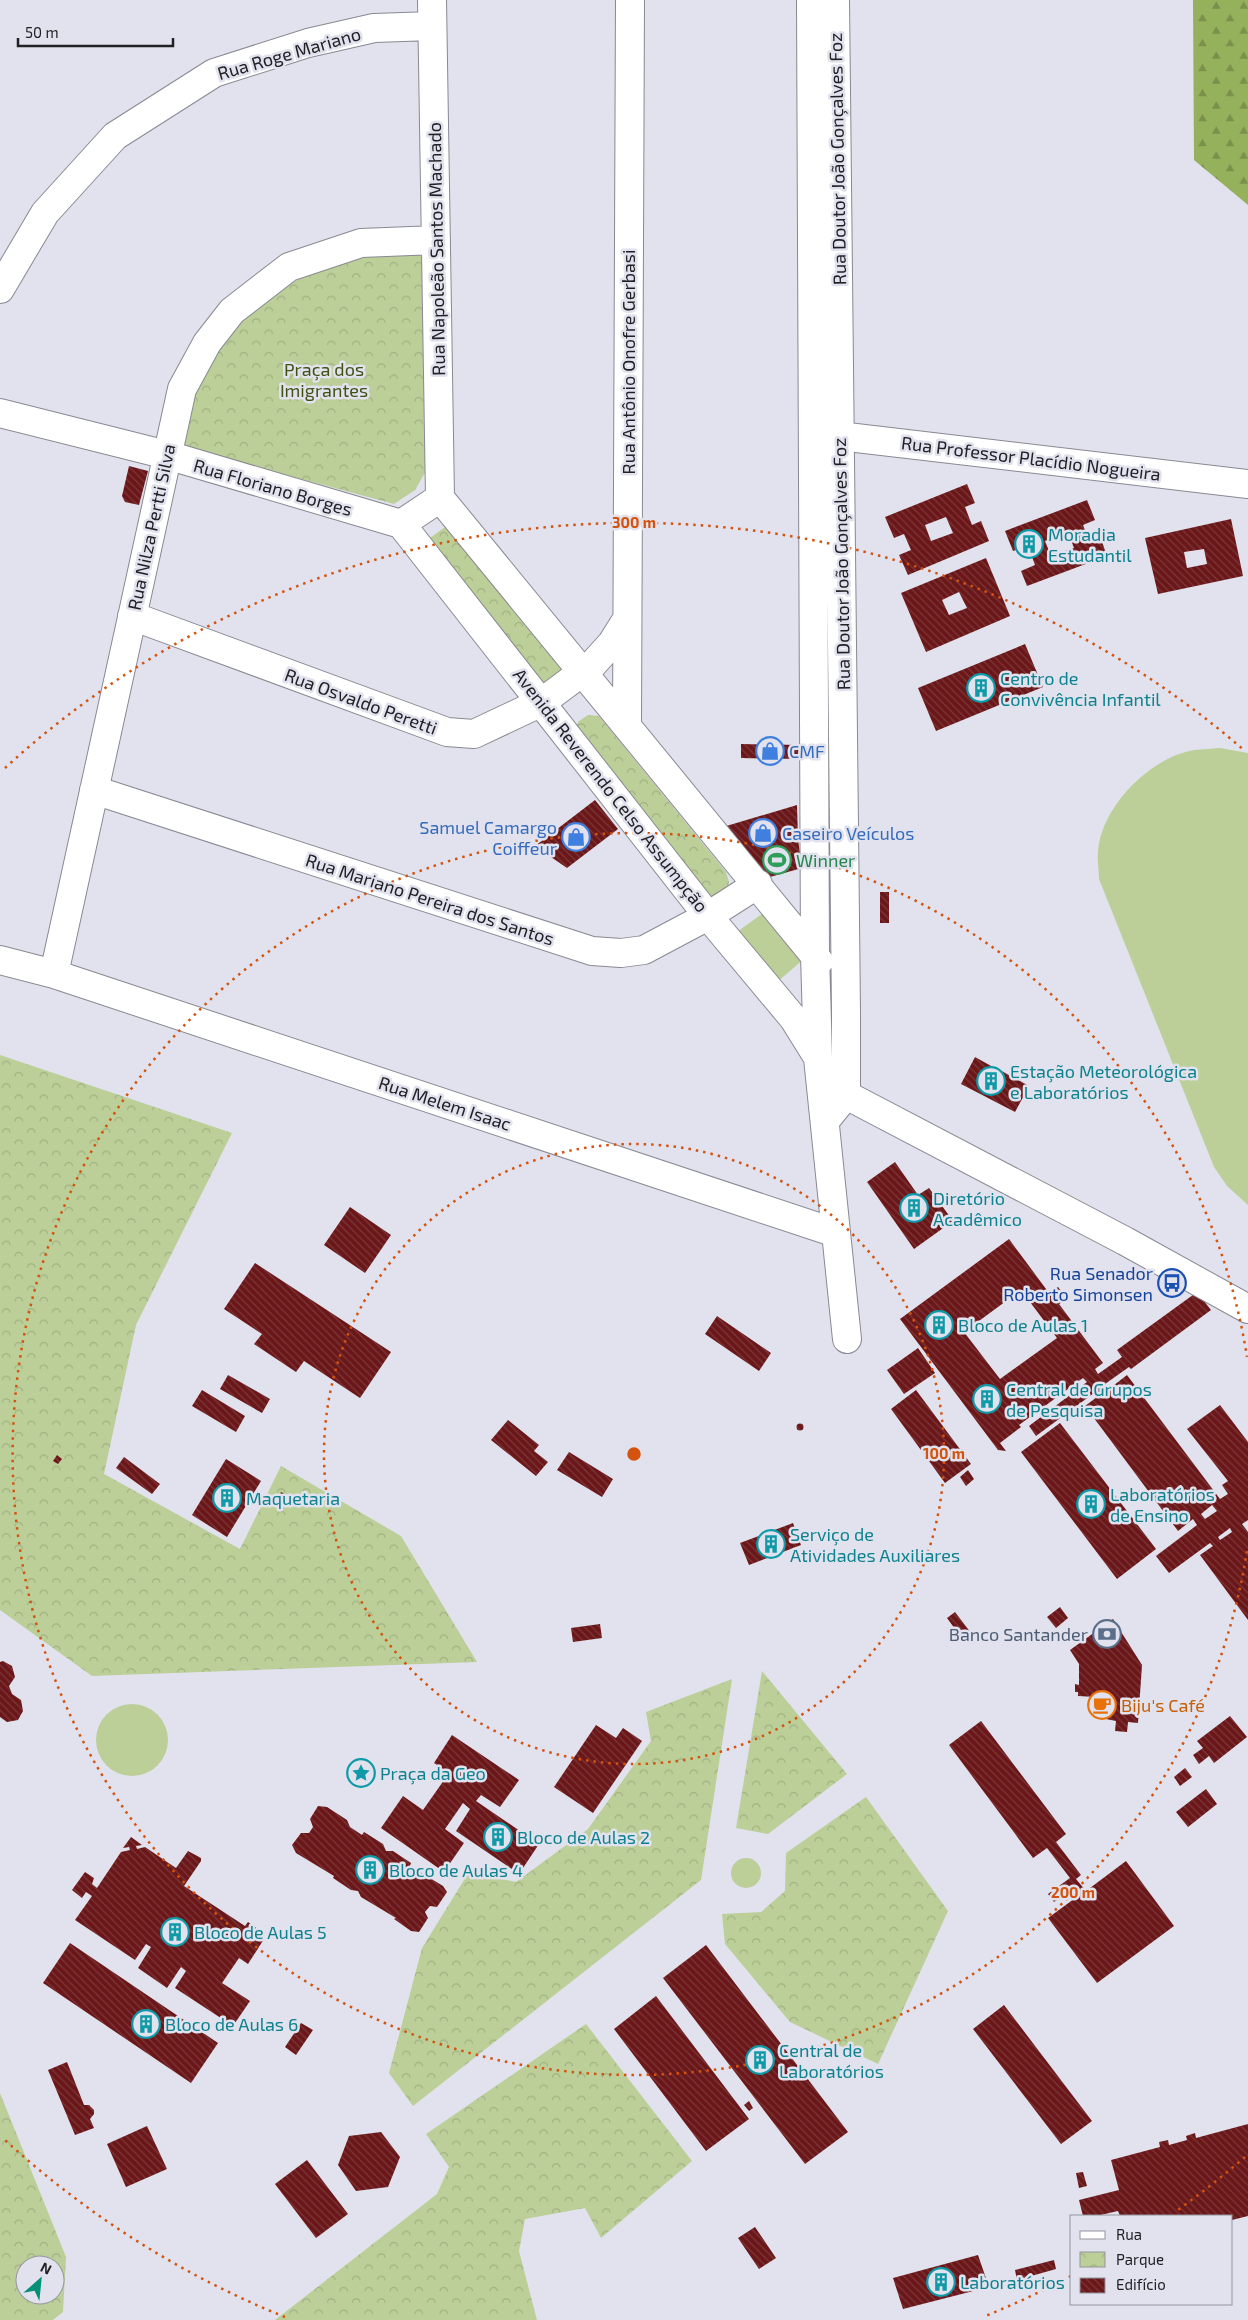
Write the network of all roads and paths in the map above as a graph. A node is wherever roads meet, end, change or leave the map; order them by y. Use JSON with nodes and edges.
{"nodes":[{"id":1,"x":630,"y":0,"type":"edge"},
{"id":2,"x":811,"y":0,"type":"edge"},
{"id":3,"x":835,"y":0,"type":"edge"},
{"id":4,"x":432,"y":13,"type":"edge"},
{"id":5,"x":436,"y":240,"type":"junction"},
{"id":6,"x":0,"y":289,"type":"edge"},
{"id":7,"x":0,"y":413,"type":"edge"},
{"id":8,"x":826,"y":434,"type":"junction"},
{"id":9,"x":166,"y":455,"type":"junction"},
{"id":10,"x":1248,"y":484,"type":"edge"},
{"id":11,"x":440,"y":498,"type":"junction"},
{"id":12,"x":401,"y":524,"type":"junction"},
{"id":13,"x":132,"y":616,"type":"junction"},
{"id":14,"x":627,"y":619,"type":"junction"},
{"id":15,"x":583,"y":671,"type":"junction"},
{"id":16,"x":542,"y":702,"type":"junction"},
{"id":17,"x":627,"y":725,"type":"junction"},
{"id":18,"x":94,"y":790,"type":"junction"},
{"id":19,"x":758,"y":884,"type":"junction"},
{"id":20,"x":708,"y":916,"type":"junction"},
{"id":21,"x":815,"y":954,"type":"junction"},
{"id":22,"x":0,"y":960,"type":"edge"},
{"id":23,"x":54,"y":974,"type":"junction"},
{"id":24,"x":846,"y":1012,"type":"junction"},
{"id":25,"x":820,"y":1070,"type":"junction"},
{"id":26,"x":846,"y":1095,"type":"junction"},
{"id":27,"x":825,"y":1121,"type":"junction"},
{"id":28,"x":836,"y":1233,"type":"junction"},
{"id":29,"x":1248,"y":1309,"type":"edge"},
{"id":30,"x":847,"y":1339,"type":"dead end"}],
"edges":[{"from":1,"to":14,"type":"street","name":"Rua Antônio Onofre Gerbasi"},
{"from":2,"to":8,"type":"street","name":"Rua Doutor João Gonçalves Foz"},
{"from":3,"to":8,"type":"street","name":"Rua Doutor João Gonçalves Foz"},
{"from":4,"to":5,"type":"street","name":"Rua Napoleão Santos Machado"},
{"from":4,"to":6,"type":"street","name":"Rua Roge Mariano"},
{"from":5,"to":9,"type":"street","name":"Rua Nilza Pertti Silva"},
{"from":5,"to":11,"type":"street","name":"Rua Napoleão Santos Machado"},
{"from":7,"to":9,"type":"street","name":"Rua Floriano Borges"},
{"from":8,"to":10,"type":"street","name":"Rua Professor Placídio Nogueira"},
{"from":8,"to":21,"type":"street","name":"Rua Doutor João Gonçalves Foz"},
{"from":8,"to":24,"type":"street","name":"Rua Doutor João Gonçalves Foz"},
{"from":9,"to":12,"type":"street","name":"Rua Floriano Borges"},
{"from":9,"to":13,"type":"street","name":"Rua Nilza Pertti Silva"},
{"from":11,"to":12,"type":"street"},
{"from":11,"to":15,"type":"street"},
{"from":12,"to":16,"type":"street","name":"Avenida Reverendo Celso Assumpção"},
{"from":13,"to":16,"type":"street","name":"Rua Osvaldo Peretti"},
{"from":13,"to":18,"type":"street","name":"Rua Nilza Pertti Silva"},
{"from":14,"to":15,"type":"street","name":"Rua Osvaldo Peretti"},
{"from":14,"to":17,"type":"street","name":"Rua Antônio Onofre Gerbasi"},
{"from":15,"to":16,"type":"street","name":"Rua Osvaldo Peretti"},
{"from":15,"to":17,"type":"street"},
{"from":16,"to":20,"type":"street","name":"Avenida Reverendo Celso Assumpção"},
{"from":17,"to":19,"type":"street"},
{"from":18,"to":20,"type":"street","name":"Rua Mariano Pereira dos Santos"},
{"from":18,"to":23,"type":"street","name":"Rua Nilza Pertti Silva"},
{"from":19,"to":20,"type":"street","name":"Rua Mariano Pereira dos Santos"},
{"from":19,"to":21,"type":"street"},
{"from":20,"to":25,"type":"street","name":"Avenida Reverendo Celso Assumpção"},
{"from":21,"to":24,"type":"street"},
{"from":21,"to":25,"type":"street","name":"Rua Doutor João Gonçalves Foz"},
{"from":22,"to":23,"type":"street","name":"Rua Melem Isaac"},
{"from":23,"to":28,"type":"street","name":"Rua Melem Isaac"},
{"from":24,"to":26,"type":"street","name":"Rua Doutor João Gonçalves Foz"},
{"from":25,"to":26,"type":"street"},
{"from":25,"to":27,"type":"street","name":"Rua Doutor João Gonçalves Foz"},
{"from":26,"to":27,"type":"street"},
{"from":26,"to":29,"type":"street"},
{"from":27,"to":28,"type":"street","name":"Rua Doutor João Gonçalves Foz"},
{"from":28,"to":30,"type":"street","name":"Rua Doutor João Gonçalves Foz"}]}
